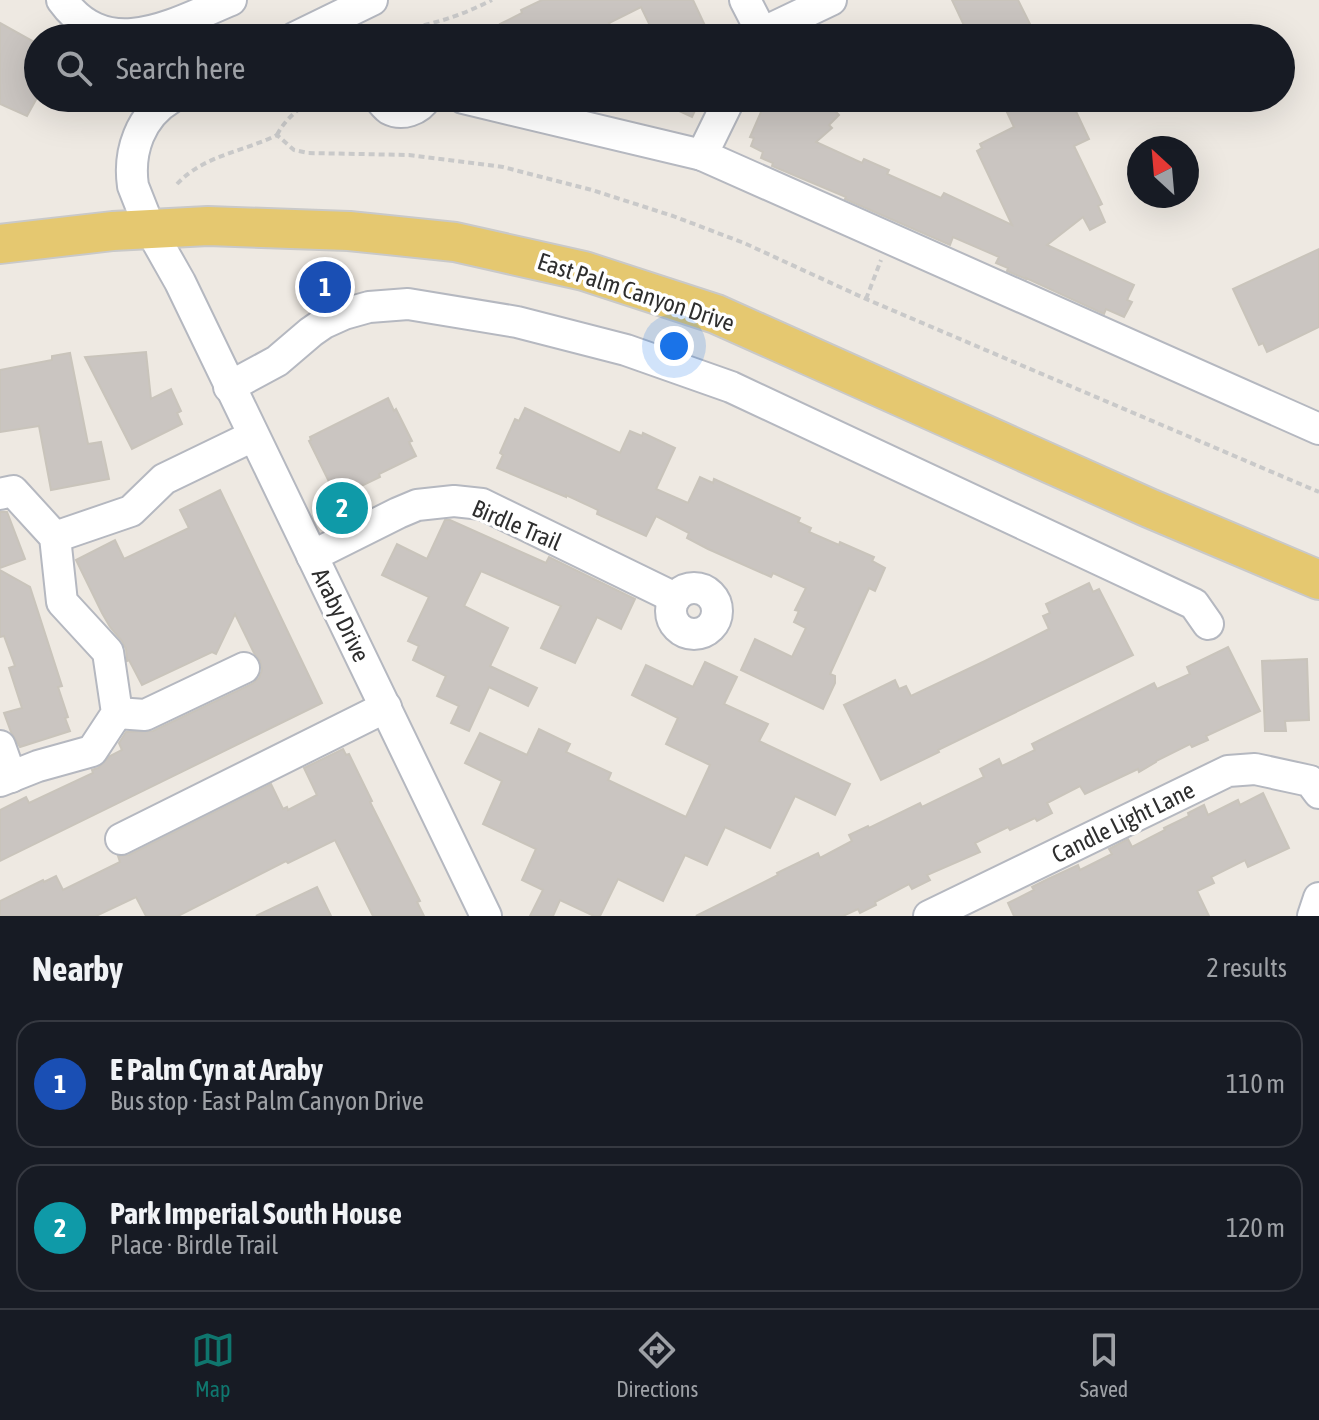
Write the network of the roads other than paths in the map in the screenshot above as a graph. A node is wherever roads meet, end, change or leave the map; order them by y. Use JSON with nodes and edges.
{"nodes":[{"id":1,"x":62,"y":0,"type":"edge"},
{"id":2,"x":231,"y":0,"type":"edge"},
{"id":3,"x":372,"y":0,"type":"edge"},
{"id":4,"x":745,"y":0,"type":"edge"},
{"id":5,"x":831,"y":0,"type":"edge"},
{"id":6,"x":86,"y":24,"type":"edge"},
{"id":7,"x":176,"y":24,"type":"edge"},
{"id":8,"x":323,"y":24,"type":"edge"},
{"id":9,"x":756,"y":24,"type":"edge"},
{"id":10,"x":784,"y":24,"type":"edge"},
{"id":11,"x":152,"y":112,"type":"edge"},
{"id":12,"x":522,"y":112,"type":"edge"},
{"id":13,"x":723,"y":112,"type":"edge"},
{"id":14,"x":702,"y":155,"type":"junction"},
{"id":15,"x":150,"y":229,"type":"junction"},
{"id":16,"x":0,"y":244,"type":"edge"},
{"id":17,"x":229,"y":387,"type":"junction"},
{"id":18,"x":1319,"y":429,"type":"edge"},
{"id":19,"x":253,"y":436,"type":"junction"},
{"id":20,"x":0,"y":494,"type":"edge"},
{"id":21,"x":55,"y":537,"type":"junction"},
{"id":22,"x":312,"y":556,"type":"junction"},
{"id":23,"x":1319,"y":580,"type":"edge"},
{"id":24,"x":675,"y":598,"type":"dead end"},
{"id":25,"x":1208,"y":624,"type":"dead end"},
{"id":26,"x":244,"y":668,"type":"dead end"},
{"id":27,"x":386,"y":707,"type":"junction"},
{"id":28,"x":117,"y":713,"type":"junction"},
{"id":29,"x":0,"y":746,"type":"edge"},
{"id":30,"x":5,"y":779,"type":"edge"},
{"id":31,"x":1319,"y":793,"type":"edge"},
{"id":32,"x":121,"y":839,"type":"dead end"},
{"id":33,"x":1319,"y":898,"type":"edge"},
{"id":34,"x":486,"y":916,"type":"edge"},
{"id":35,"x":929,"y":916,"type":"edge"},
{"id":36,"x":1313,"y":916,"type":"edge"}],
"edges":[{"from":1,"to":6,"type":"street"},
{"from":2,"to":7,"type":"street"},
{"from":3,"to":8,"type":"street"},
{"from":4,"to":9,"type":"street"},
{"from":5,"to":10,"type":"street"},
{"from":11,"to":15,"type":"street","name":"Araby Drive"},
{"from":12,"to":14,"type":"street"},
{"from":13,"to":14,"type":"street"},
{"from":14,"to":18,"type":"street"},
{"from":15,"to":16,"type":"main road","name":"East Palm Canyon Drive"},
{"from":15,"to":17,"type":"street","name":"Araby Drive"},
{"from":15,"to":23,"type":"main road","name":"East Palm Canyon Drive"},
{"from":17,"to":19,"type":"street","name":"Araby Drive"},
{"from":17,"to":25,"type":"street"},
{"from":19,"to":21,"type":"street"},
{"from":19,"to":22,"type":"street","name":"Araby Drive"},
{"from":20,"to":21,"type":"street"},
{"from":21,"to":28,"type":"street"},
{"from":22,"to":24,"type":"street","name":"Birdle Trail"},
{"from":22,"to":27,"type":"street","name":"Araby Drive"},
{"from":26,"to":28,"type":"street"},
{"from":27,"to":32,"type":"street"},
{"from":27,"to":34,"type":"street","name":"Araby Drive"},
{"from":28,"to":30,"type":"street"},
{"from":29,"to":30,"type":"street"},
{"from":31,"to":35,"type":"street","name":"Candle Light Lane"},
{"from":33,"to":36,"type":"street"}]}
